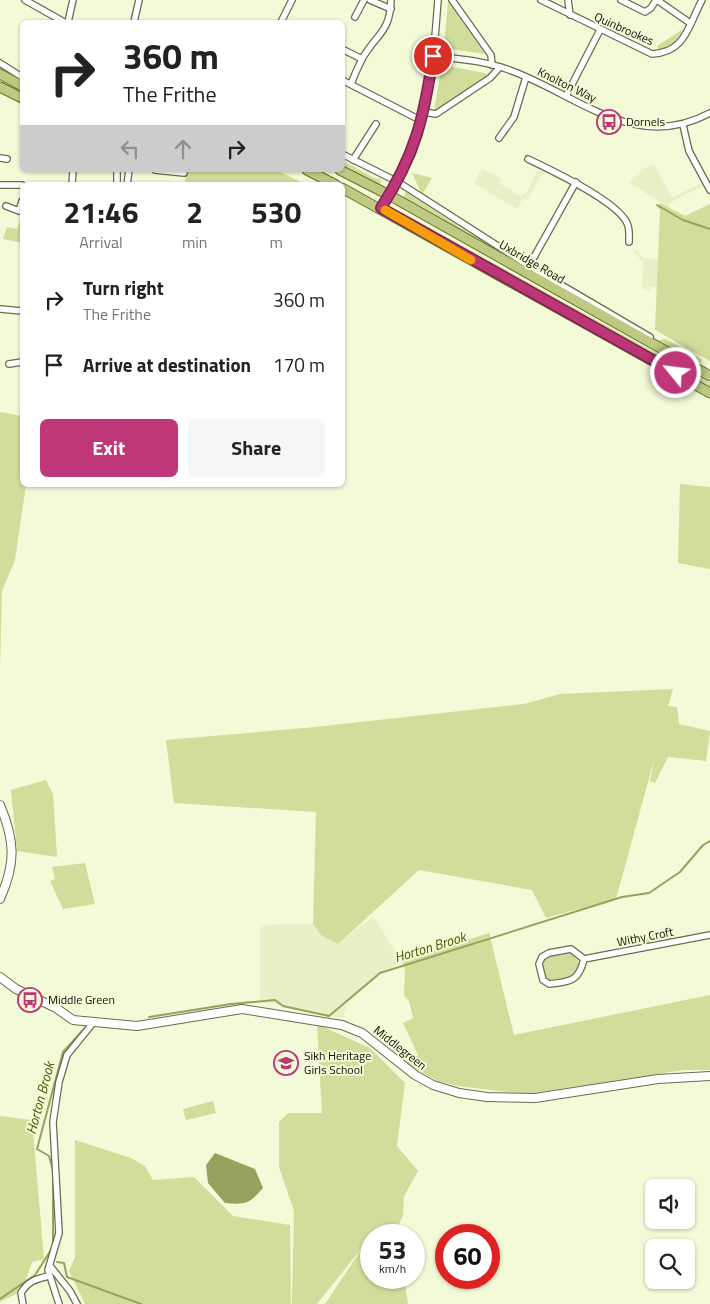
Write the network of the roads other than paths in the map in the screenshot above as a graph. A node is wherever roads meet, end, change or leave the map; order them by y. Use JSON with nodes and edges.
{"nodes":[{"id":1,"x":25,"y":0,"type":"edge"},
{"id":2,"x":73,"y":0,"type":"edge"},
{"id":3,"x":139,"y":0,"type":"edge"},
{"id":4,"x":292,"y":0,"type":"edge"},
{"id":5,"x":364,"y":0,"type":"edge"},
{"id":6,"x":370,"y":0,"type":"edge"},
{"id":7,"x":391,"y":0,"type":"edge"},
{"id":8,"x":438,"y":0,"type":"edge"},
{"id":9,"x":452,"y":0,"type":"edge"},
{"id":10,"x":541,"y":0,"type":"edge"},
{"id":11,"x":568,"y":0,"type":"edge"},
{"id":12,"x":621,"y":0,"type":"edge"},
{"id":13,"x":656,"y":0,"type":"edge"},
{"id":14,"x":702,"y":0,"type":"edge"},
{"id":15,"x":391,"y":9,"type":"junction"},
{"id":16,"x":570,"y":16,"type":"junction"},
{"id":17,"x":355,"y":17,"type":"dead end"},
{"id":18,"x":60,"y":20,"type":"edge"},
{"id":19,"x":68,"y":20,"type":"edge"},
{"id":20,"x":134,"y":20,"type":"edge"},
{"id":21,"x":282,"y":20,"type":"edge"},
{"id":22,"x":690,"y":23,"type":"junction"},
{"id":23,"x":600,"y":30,"type":"junction"},
{"id":24,"x":345,"y":50,"type":"edge"},
{"id":25,"x":433,"y":56,"type":"junction"},
{"id":26,"x":362,"y":59,"type":"junction"},
{"id":27,"x":0,"y":63,"type":"edge"},
{"id":28,"x":492,"y":65,"type":"junction"},
{"id":29,"x":500,"y":68,"type":"junction"},
{"id":30,"x":0,"y":74,"type":"edge"},
{"id":31,"x":20,"y":76,"type":"edge"},
{"id":32,"x":526,"y":77,"type":"junction"},
{"id":33,"x":345,"y":81,"type":"edge"},
{"id":34,"x":351,"y":84,"type":"junction"},
{"id":35,"x":20,"y":85,"type":"edge"},
{"id":36,"x":0,"y":87,"type":"edge"},
{"id":37,"x":566,"y":96,"type":"junction"},
{"id":38,"x":20,"y":97,"type":"edge"},
{"id":39,"x":424,"y":112,"type":"junction"},
{"id":40,"x":710,"y":113,"type":"edge"},
{"id":41,"x":422,"y":121,"type":"junction"},
{"id":42,"x":376,"y":124,"type":"dead end"},
{"id":43,"x":683,"y":125,"type":"junction"},
{"id":44,"x":499,"y":138,"type":"dead end"},
{"id":45,"x":345,"y":156,"type":"edge"},
{"id":46,"x":0,"y":158,"type":"edge"},
{"id":47,"x":7,"y":159,"type":"dead end"},
{"id":48,"x":528,"y":159,"type":"dead end"},
{"id":49,"x":353,"y":160,"type":"junction"},
{"id":50,"x":174,"y":172,"type":"edge"},
{"id":51,"x":311,"y":172,"type":"edge"},
{"id":52,"x":344,"y":172,"type":"edge"},
{"id":53,"x":184,"y":173,"type":"dead end"},
{"id":54,"x":330,"y":182,"type":"edge"},
{"id":55,"x":398,"y":182,"type":"junction"},
{"id":56,"x":576,"y":182,"type":"junction"},
{"id":57,"x":0,"y":185,"type":"edge"},
{"id":58,"x":20,"y":185,"type":"edge"},
{"id":59,"x":345,"y":190,"type":"edge"},
{"id":60,"x":710,"y":190,"type":"edge"},
{"id":61,"x":390,"y":195,"type":"junction"},
{"id":62,"x":6,"y":206,"type":"dead end"},
{"id":63,"x":20,"y":208,"type":"edge"},
{"id":64,"x":381,"y":208,"type":"junction"},
{"id":65,"x":629,"y":242,"type":"dead end"},
{"id":66,"x":529,"y":266,"type":"junction"},
{"id":67,"x":0,"y":309,"type":"edge"},
{"id":68,"x":20,"y":311,"type":"edge"},
{"id":69,"x":650,"y":337,"type":"dead end"},
{"id":70,"x":20,"y":362,"type":"edge"},
{"id":71,"x":9,"y":364,"type":"dead end"},
{"id":72,"x":710,"y":376,"type":"edge"},
{"id":73,"x":710,"y":393,"type":"edge"},
{"id":74,"x":0,"y":805,"type":"edge"},
{"id":75,"x":0,"y":898,"type":"edge"},
{"id":76,"x":710,"y":935,"type":"edge"},
{"id":77,"x":584,"y":958,"type":"junction"},
{"id":78,"x":0,"y":977,"type":"edge"},
{"id":79,"x":93,"y":1023,"type":"junction"},
{"id":80,"x":710,"y":1076,"type":"edge"},
{"id":81,"x":49,"y":1271,"type":"junction"},
{"id":82,"x":23,"y":1304,"type":"edge"},
{"id":83,"x":59,"y":1304,"type":"edge"},
{"id":84,"x":77,"y":1304,"type":"edge"}],
"edges":[{"from":1,"to":18,"type":"street"},
{"from":2,"to":19,"type":"street"},
{"from":3,"to":20,"type":"street"},
{"from":4,"to":21,"type":"street"},
{"from":5,"to":17,"type":"street"},
{"from":6,"to":15,"type":"street"},
{"from":7,"to":15,"type":"street"},
{"from":8,"to":25,"type":"street"},
{"from":9,"to":28,"type":"street"},
{"from":10,"to":16,"type":"street","name":"Quinbrookes"},
{"from":11,"to":16,"type":"street"},
{"from":12,"to":13,"type":"street"},
{"from":13,"to":22,"type":"street"},
{"from":14,"to":22,"type":"street","name":"Quinbrookes"},
{"from":15,"to":26,"type":"street"},
{"from":16,"to":23,"type":"street","name":"Quinbrookes"},
{"from":22,"to":23,"type":"street","name":"Quinbrookes"},
{"from":23,"to":37,"type":"street"},
{"from":24,"to":26,"type":"street"},
{"from":25,"to":28,"type":"street","name":"Knolton Way"},
{"from":25,"to":39,"type":"street"},
{"from":26,"to":34,"type":"street"},
{"from":27,"to":31,"type":"street"},
{"from":28,"to":29,"type":"street","name":"Knolton Way"},
{"from":29,"to":32,"type":"street","name":"Knolton Way"},
{"from":29,"to":39,"type":"street"},
{"from":30,"to":35,"type":"main road"},
{"from":32,"to":37,"type":"street","name":"Knolton Way"},
{"from":32,"to":44,"type":"street"},
{"from":33,"to":34,"type":"street"},
{"from":34,"to":41,"type":"street"},
{"from":36,"to":38,"type":"main road"},
{"from":37,"to":43,"type":"street","name":"Knolton Way"},
{"from":39,"to":41,"type":"street"},
{"from":40,"to":43,"type":"street","name":"Knolton Way"},
{"from":41,"to":55,"type":"street"},
{"from":42,"to":49,"type":"street"},
{"from":43,"to":60,"type":"street"},
{"from":45,"to":49,"type":"street"},
{"from":46,"to":47,"type":"street"},
{"from":48,"to":56,"type":"street"},
{"from":49,"to":55,"type":"street"},
{"from":50,"to":53,"type":"street"},
{"from":51,"to":54,"type":"main road"},
{"from":52,"to":61,"type":"main road","name":"Uxbridge Road"},
{"from":55,"to":61,"type":"street"},
{"from":55,"to":66,"type":"street"},
{"from":56,"to":65,"type":"street"},
{"from":56,"to":66,"type":"street"},
{"from":57,"to":58,"type":"street"},
{"from":59,"to":64,"type":"main road"},
{"from":61,"to":64,"type":"street"},
{"from":61,"to":72,"type":"main road","name":"Uxbridge Road"},
{"from":62,"to":63,"type":"street"},
{"from":64,"to":73,"type":"main road"},
{"from":66,"to":69,"type":"street"},
{"from":67,"to":68,"type":"street"},
{"from":70,"to":71,"type":"street"},
{"from":74,"to":75,"type":"street"},
{"from":76,"to":77,"type":"street","name":"Withy Croft"},
{"from":77,"to":77,"type":"street","name":"Withy Croft"},
{"from":78,"to":79,"type":"street","name":"Middlegreen"},
{"from":79,"to":80,"type":"street","name":"Middlegreen"},
{"from":79,"to":81,"type":"street"},
{"from":81,"to":82,"type":"street"},
{"from":81,"to":83,"type":"street"},
{"from":81,"to":84,"type":"street"}]}
